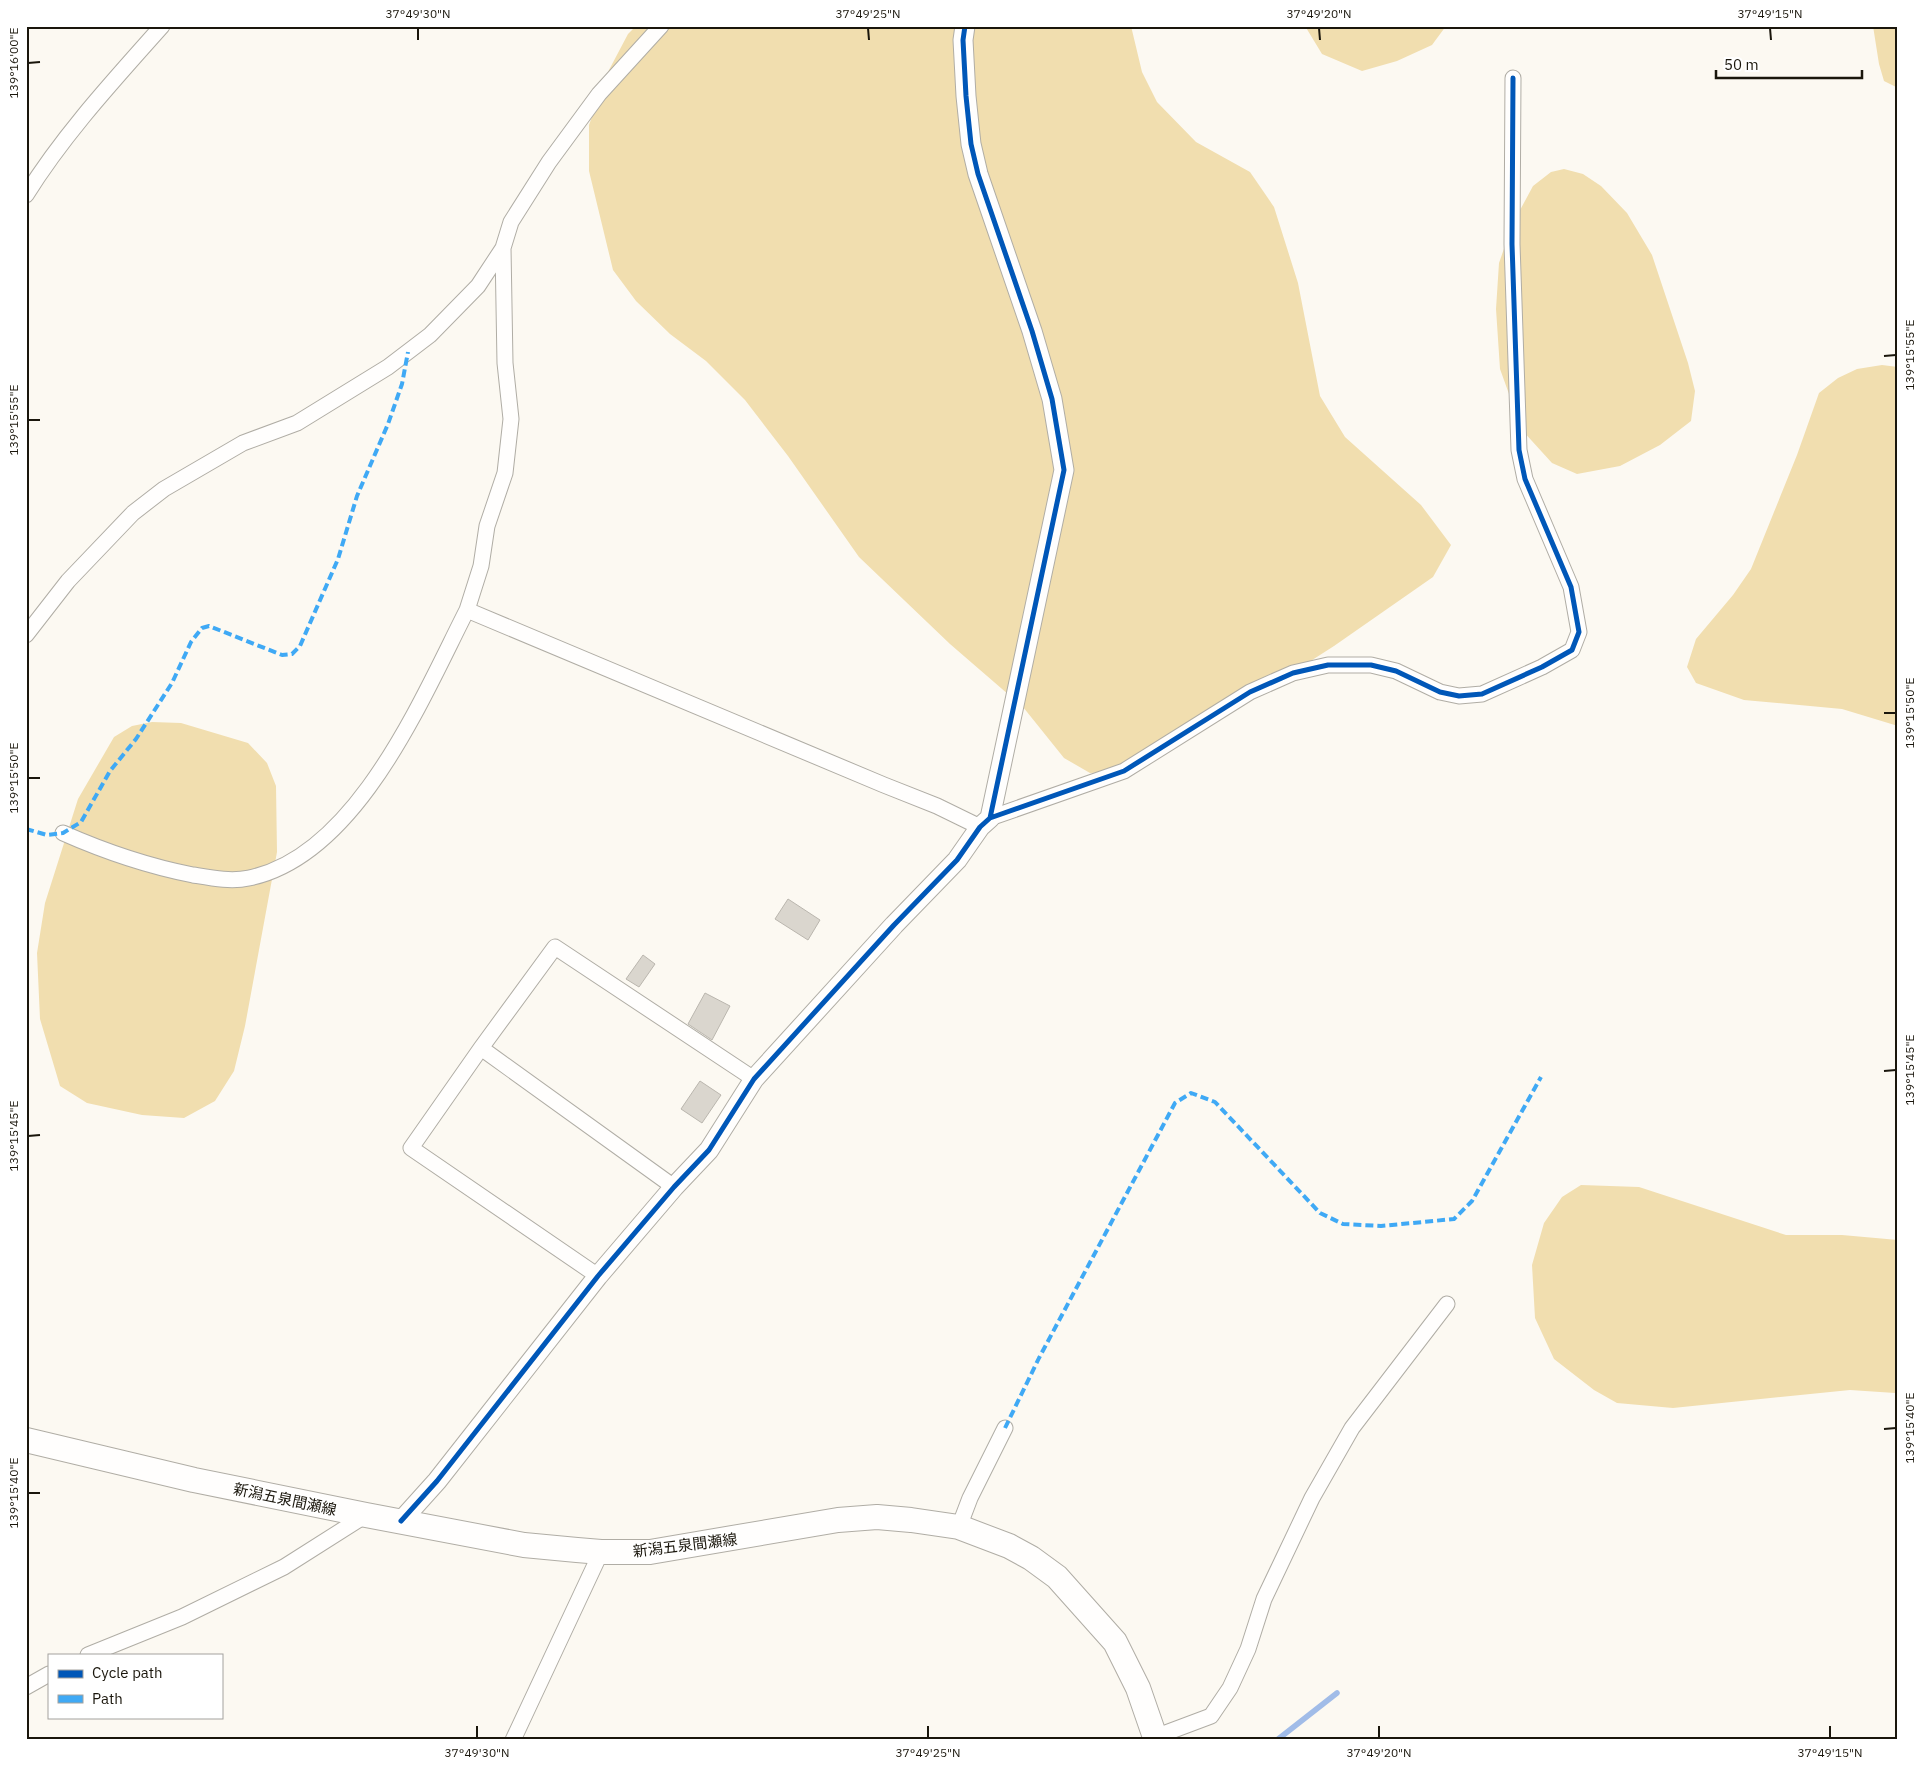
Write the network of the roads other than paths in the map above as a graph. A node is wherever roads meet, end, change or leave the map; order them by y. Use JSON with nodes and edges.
{"nodes":[{"id":1,"x":162,"y":26,"type":"edge"},
{"id":2,"x":661,"y":26,"type":"edge"},
{"id":3,"x":965,"y":26,"type":"edge"},
{"id":4,"x":1513,"y":78,"type":"dead end"},
{"id":5,"x":26,"y":195,"type":"edge"},
{"id":6,"x":503,"y":248,"type":"junction"},
{"id":7,"x":467,"y":610,"type":"junction"},
{"id":8,"x":26,"y":635,"type":"edge"},
{"id":9,"x":985,"y":823,"type":"junction"},
{"id":10,"x":63,"y":833,"type":"dead end"},
{"id":11,"x":481,"y":1048,"type":"junction"},
{"id":12,"x":754,"y":1080,"type":"junction"},
{"id":13,"x":674,"y":1186,"type":"junction"},
{"id":14,"x":598,"y":1276,"type":"junction"},
{"id":15,"x":1447,"y":1304,"type":"dead end"},
{"id":16,"x":1005,"y":1428,"type":"dead end"},
{"id":17,"x":26,"y":1440,"type":"edge"},
{"id":18,"x":366,"y":1515,"type":"junction"},
{"id":19,"x":402,"y":1521,"type":"junction"},
{"id":20,"x":958,"y":1527,"type":"junction"},
{"id":21,"x":601,"y":1552,"type":"junction"},
{"id":22,"x":90,"y":1654,"type":"edge"},
{"id":23,"x":48,"y":1675,"type":"edge"},
{"id":24,"x":26,"y":1687,"type":"edge"},
{"id":25,"x":1156,"y":1738,"type":"edge"},
{"id":26,"x":513,"y":1740,"type":"edge"}],
"edges":[{"from":1,"to":5,"type":"street"},
{"from":2,"to":6,"type":"street"},
{"from":3,"to":9,"type":"street"},
{"from":4,"to":9,"type":"street"},
{"from":6,"to":7,"type":"street"},
{"from":6,"to":8,"type":"street"},
{"from":7,"to":9,"type":"street"},
{"from":7,"to":10,"type":"street"},
{"from":9,"to":12,"type":"street"},
{"from":11,"to":12,"type":"street"},
{"from":11,"to":13,"type":"street"},
{"from":11,"to":14,"type":"street"},
{"from":12,"to":13,"type":"street"},
{"from":13,"to":14,"type":"street"},
{"from":14,"to":19,"type":"street"},
{"from":15,"to":25,"type":"street"},
{"from":16,"to":20,"type":"street"},
{"from":17,"to":18,"type":"main road","name":"新潟五泉間瀬線"},
{"from":18,"to":19,"type":"main road","name":"新潟五泉間瀬線"},
{"from":18,"to":22,"type":"street"},
{"from":19,"to":21,"type":"main road","name":"新潟五泉間瀬線"},
{"from":20,"to":21,"type":"main road","name":"新潟五泉間瀬線"},
{"from":20,"to":25,"type":"main road","name":"新潟五泉間瀬線"},
{"from":21,"to":26,"type":"street"},
{"from":23,"to":24,"type":"street"}]}
